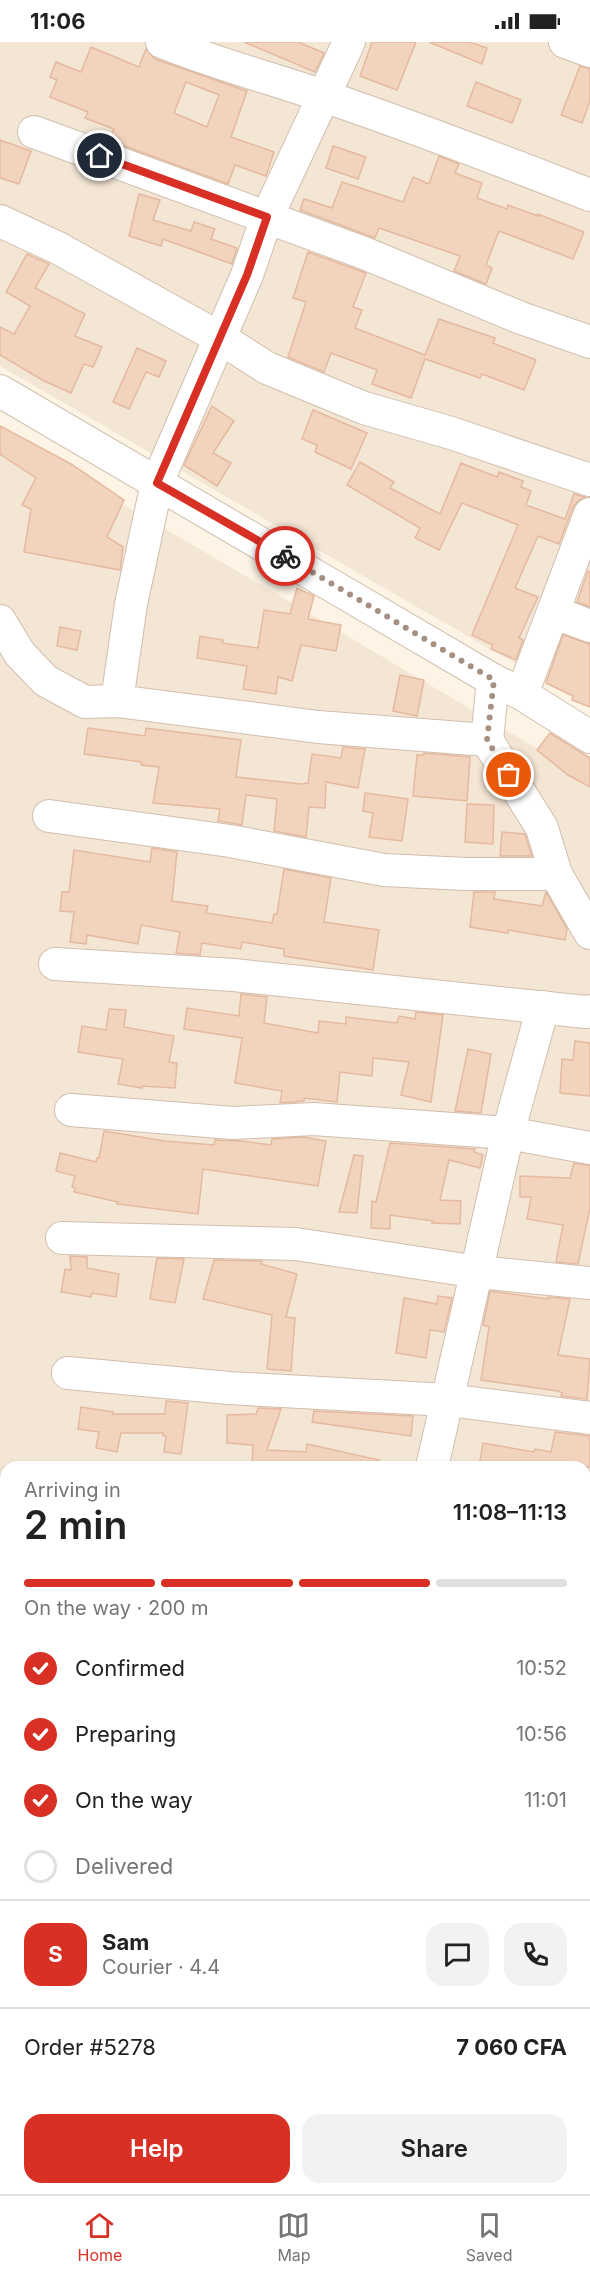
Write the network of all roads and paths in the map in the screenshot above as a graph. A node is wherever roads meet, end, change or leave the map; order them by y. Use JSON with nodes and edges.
{"nodes":[{"id":1,"x":162,"y":42,"type":"edge"},
{"id":2,"x":349,"y":42,"type":"edge"},
{"id":3,"x":566,"y":42,"type":"edge"},
{"id":4,"x":590,"y":51,"type":"edge"},
{"id":5,"x":323,"y":96,"type":"junction"},
{"id":6,"x":34,"y":132,"type":"dead end"},
{"id":7,"x":590,"y":195,"type":"edge"},
{"id":8,"x":267,"y":217,"type":"junction"},
{"id":9,"x":0,"y":221,"type":"edge"},
{"id":10,"x":220,"y":338,"type":"junction"},
{"id":11,"x":590,"y":342,"type":"edge"},
{"id":12,"x":0,"y":391,"type":"edge"},
{"id":13,"x":590,"y":480,"type":"edge"},
{"id":14,"x":157,"y":483,"type":"junction"},
{"id":15,"x":590,"y":514,"type":"edge"},
{"id":16,"x":553,"y":612,"type":"junction"},
{"id":17,"x":0,"y":621,"type":"edge"},
{"id":18,"x":590,"y":626,"type":"edge"},
{"id":19,"x":494,"y":680,"type":"junction"},
{"id":20,"x":522,"y":694,"type":"junction"},
{"id":21,"x":117,"y":701,"type":"junction"},
{"id":22,"x":590,"y":737,"type":"edge"},
{"id":23,"x":487,"y":740,"type":"junction"},
{"id":24,"x":49,"y":816,"type":"dead end"},
{"id":25,"x":556,"y":874,"type":"junction"},
{"id":26,"x":590,"y":933,"type":"edge"},
{"id":27,"x":55,"y":964,"type":"dead end"},
{"id":28,"x":543,"y":1007,"type":"junction"},
{"id":29,"x":590,"y":1011,"type":"edge"},
{"id":30,"x":71,"y":1110,"type":"dead end"},
{"id":31,"x":508,"y":1133,"type":"junction"},
{"id":32,"x":590,"y":1148,"type":"edge"},
{"id":33,"x":62,"y":1238,"type":"dead end"},
{"id":34,"x":478,"y":1272,"type":"junction"},
{"id":35,"x":590,"y":1283,"type":"edge"},
{"id":36,"x":68,"y":1373,"type":"dead end"},
{"id":37,"x":448,"y":1400,"type":"junction"},
{"id":38,"x":590,"y":1418,"type":"edge"},
{"id":39,"x":433,"y":1461,"type":"edge"}],
"edges":[{"from":1,"to":5,"type":"street"},
{"from":2,"to":5,"type":"street"},
{"from":3,"to":4,"type":"street"},
{"from":5,"to":7,"type":"street"},
{"from":5,"to":8,"type":"street"},
{"from":6,"to":8,"type":"street"},
{"from":8,"to":10,"type":"street"},
{"from":8,"to":11,"type":"street"},
{"from":9,"to":10,"type":"street"},
{"from":10,"to":13,"type":"street"},
{"from":10,"to":14,"type":"street"},
{"from":12,"to":14,"type":"street"},
{"from":14,"to":19,"type":"street"},
{"from":14,"to":21,"type":"street"},
{"from":15,"to":16,"type":"street"},
{"from":16,"to":18,"type":"street"},
{"from":16,"to":20,"type":"street"},
{"from":17,"to":21,"type":"street"},
{"from":19,"to":20,"type":"street"},
{"from":19,"to":23,"type":"street"},
{"from":20,"to":22,"type":"street"},
{"from":21,"to":23,"type":"street"},
{"from":23,"to":25,"type":"street"},
{"from":24,"to":25,"type":"street"},
{"from":25,"to":26,"type":"street"},
{"from":27,"to":28,"type":"street"},
{"from":28,"to":29,"type":"street"},
{"from":28,"to":31,"type":"street"},
{"from":30,"to":31,"type":"street"},
{"from":31,"to":32,"type":"street"},
{"from":31,"to":34,"type":"street"},
{"from":33,"to":34,"type":"street"},
{"from":34,"to":35,"type":"street"},
{"from":34,"to":37,"type":"street"},
{"from":36,"to":37,"type":"street"},
{"from":37,"to":38,"type":"street"},
{"from":37,"to":39,"type":"street"}]}
